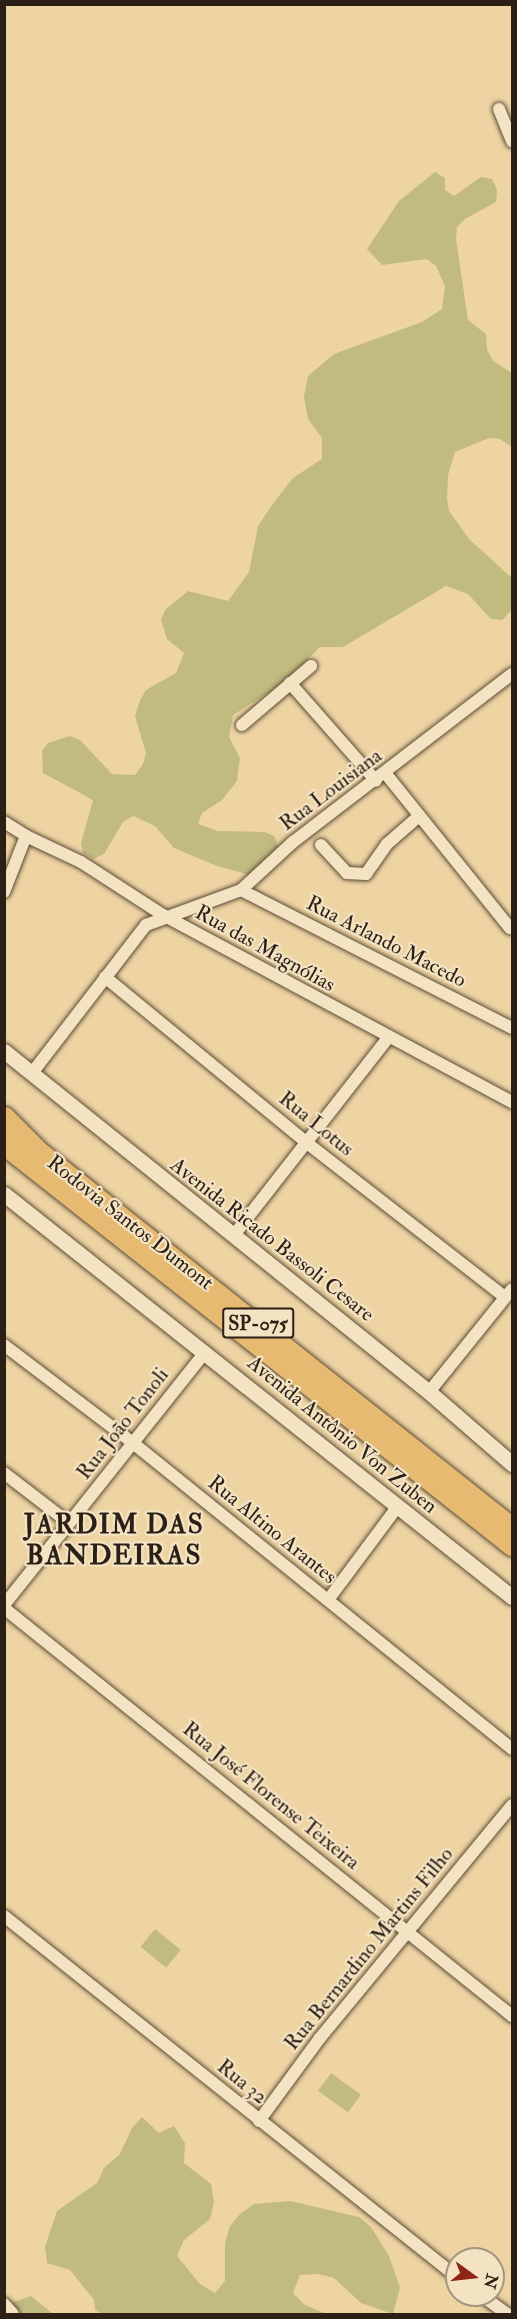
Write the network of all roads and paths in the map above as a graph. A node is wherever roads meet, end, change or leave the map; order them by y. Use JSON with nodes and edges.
{"nodes":[{"id":1,"x":499,"y":109,"type":"dead end"},
{"id":2,"x":513,"y":142,"type":"edge"},
{"id":3,"x":311,"y":666,"type":"dead end"},
{"id":4,"x":513,"y":674,"type":"edge"},
{"id":5,"x":290,"y":683,"type":"junction"},
{"id":6,"x":242,"y":725,"type":"dead end"},
{"id":7,"x":381,"y":778,"type":"junction"},
{"id":8,"x":419,"y":816,"type":"junction"},
{"id":9,"x":4,"y":822,"type":"edge"},
{"id":10,"x":26,"y":836,"type":"junction"},
{"id":11,"x":321,"y":845,"type":"dead end"},
{"id":12,"x":241,"y":890,"type":"junction"},
{"id":13,"x":4,"y":892,"type":"edge"},
{"id":14,"x":163,"y":915,"type":"junction"},
{"id":15,"x":510,"y":928,"type":"dead end"},
{"id":16,"x":105,"y":977,"type":"junction"},
{"id":17,"x":513,"y":1028,"type":"edge"},
{"id":18,"x":388,"y":1038,"type":"junction"},
{"id":19,"x":4,"y":1051,"type":"edge"},
{"id":20,"x":32,"y":1073,"type":"junction"},
{"id":21,"x":513,"y":1102,"type":"edge"},
{"id":22,"x":4,"y":1117,"type":"edge"},
{"id":23,"x":306,"y":1143,"type":"junction"},
{"id":24,"x":4,"y":1144,"type":"edge"},
{"id":25,"x":4,"y":1194,"type":"edge"},
{"id":26,"x":234,"y":1235,"type":"junction"},
{"id":27,"x":509,"y":1293,"type":"edge"},
{"id":28,"x":4,"y":1345,"type":"edge"},
{"id":29,"x":205,"y":1352,"type":"junction"},
{"id":30,"x":429,"y":1392,"type":"junction"},
{"id":31,"x":133,"y":1443,"type":"junction"},
{"id":32,"x":511,"y":1460,"type":"edge"},
{"id":33,"x":4,"y":1473,"type":"edge"},
{"id":34,"x":398,"y":1506,"type":"junction"},
{"id":35,"x":69,"y":1524,"type":"junction"},
{"id":36,"x":513,"y":1528,"type":"edge"},
{"id":37,"x":513,"y":1545,"type":"edge"},
{"id":38,"x":513,"y":1597,"type":"edge"},
{"id":39,"x":328,"y":1600,"type":"junction"},
{"id":40,"x":4,"y":1606,"type":"edge"},
{"id":41,"x":513,"y":1749,"type":"edge"},
{"id":42,"x":513,"y":1804,"type":"edge"},
{"id":43,"x":4,"y":1916,"type":"edge"},
{"id":44,"x":408,"y":1931,"type":"junction"},
{"id":45,"x":513,"y":2016,"type":"edge"},
{"id":46,"x":260,"y":2121,"type":"junction"},
{"id":47,"x":445,"y":2267,"type":"edge"},
{"id":48,"x":4,"y":2304,"type":"edge"},
{"id":49,"x":13,"y":2314,"type":"edge"}],
"edges":[{"from":1,"to":2,"type":"street"},
{"from":3,"to":5,"type":"street"},
{"from":4,"to":7,"type":"street","name":"Rua Louisiana"},
{"from":5,"to":6,"type":"street"},
{"from":5,"to":7,"type":"street"},
{"from":7,"to":8,"type":"street"},
{"from":7,"to":12,"type":"street","name":"Rua Louisiana"},
{"from":8,"to":11,"type":"street"},
{"from":8,"to":15,"type":"street"},
{"from":9,"to":10,"type":"street","name":"Rua das Magnólias"},
{"from":10,"to":13,"type":"street"},
{"from":10,"to":14,"type":"street","name":"Rua das Magnólias"},
{"from":12,"to":14,"type":"street","name":"Rua Louisiana"},
{"from":12,"to":17,"type":"street","name":"Rua Arlando Macedo"},
{"from":14,"to":16,"type":"street"},
{"from":14,"to":18,"type":"street","name":"Rua das Magnólias"},
{"from":16,"to":20,"type":"street"},
{"from":16,"to":23,"type":"street","name":"Rua Lotus"},
{"from":18,"to":21,"type":"street","name":"Rua das Magnólias"},
{"from":18,"to":23,"type":"street"},
{"from":19,"to":20,"type":"street","name":"Avenida Ricado Bassoli Cesare"},
{"from":20,"to":26,"type":"street","name":"Avenida Ricado Bassoli Cesare"},
{"from":22,"to":36,"type":"highway","name":"Rodovia Santos Dumont","number":"SP-075"},
{"from":23,"to":26,"type":"street"},
{"from":23,"to":27,"type":"street","name":"Rua Lotus"},
{"from":24,"to":37,"type":"highway","name":"Rodovia Santos Dumont","number":"SP-075"},
{"from":25,"to":29,"type":"street","name":"Avenida Antônio Von Zuben"},
{"from":26,"to":30,"type":"street","name":"Avenida Ricado Bassoli Cesare"},
{"from":27,"to":30,"type":"street"},
{"from":28,"to":31,"type":"street","name":"Rua Altino Arantes"},
{"from":29,"to":31,"type":"street","name":"Rua João Tonoli"},
{"from":29,"to":34,"type":"street","name":"Avenida Antônio Von Zuben"},
{"from":30,"to":32,"type":"street","name":"Avenida Ricado Bassoli Cesare"},
{"from":31,"to":35,"type":"street","name":"Rua João Tonoli"},
{"from":31,"to":39,"type":"street","name":"Rua Altino Arantes"},
{"from":33,"to":35,"type":"street"},
{"from":34,"to":38,"type":"street","name":"Avenida Antônio Von Zuben"},
{"from":34,"to":39,"type":"street"},
{"from":35,"to":40,"type":"street","name":"Rua João Tonoli"},
{"from":39,"to":41,"type":"street","name":"Rua Altino Arantes"},
{"from":40,"to":44,"type":"street","name":"Rua José Florense Teixeira"},
{"from":42,"to":44,"type":"street","name":"Rua Bernardino Martins Filho"},
{"from":43,"to":46,"type":"street","name":"Rua 32"},
{"from":44,"to":45,"type":"street","name":"Rua José Florense Teixeira"},
{"from":44,"to":46,"type":"street","name":"Rua Bernardino Martins Filho"},
{"from":46,"to":47,"type":"street","name":"Rua 32"},
{"from":48,"to":49,"type":"street"}]}
